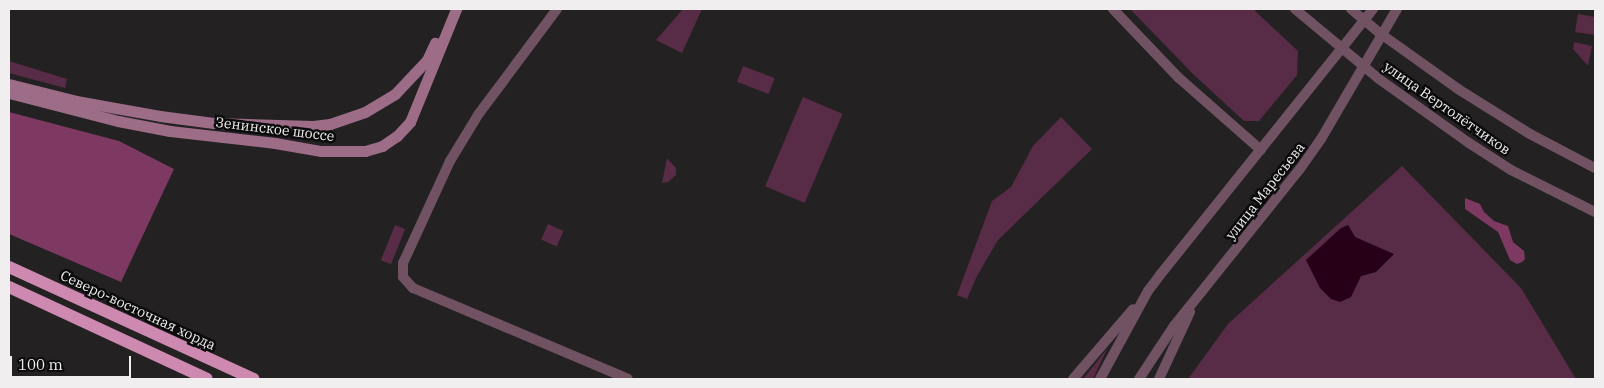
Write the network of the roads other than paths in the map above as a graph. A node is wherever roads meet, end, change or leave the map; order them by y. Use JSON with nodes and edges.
{"nodes":[{"id":1,"x":448,"y":9,"type":"edge"},
{"id":2,"x":456,"y":9,"type":"edge"},
{"id":3,"x":556,"y":9,"type":"edge"},
{"id":4,"x":1113,"y":9,"type":"edge"},
{"id":5,"x":1295,"y":9,"type":"edge"},
{"id":6,"x":1351,"y":9,"type":"edge"},
{"id":7,"x":1373,"y":9,"type":"edge"},
{"id":8,"x":1397,"y":9,"type":"edge"},
{"id":9,"x":1364,"y":20,"type":"junction"},
{"id":10,"x":1381,"y":34,"type":"junction"},
{"id":11,"x":1343,"y":48,"type":"junction"},
{"id":12,"x":1363,"y":65,"type":"junction"},
{"id":13,"x":9,"y":84,"type":"edge"},
{"id":14,"x":9,"y":93,"type":"edge"},
{"id":15,"x":1262,"y":150,"type":"junction"},
{"id":16,"x":1595,"y":168,"type":"edge"},
{"id":17,"x":1595,"y":212,"type":"edge"},
{"id":18,"x":9,"y":267,"type":"edge"},
{"id":19,"x":9,"y":287,"type":"edge"},
{"id":20,"x":1148,"y":291,"type":"junction"},
{"id":21,"x":1198,"y":296,"type":"junction"},
{"id":22,"x":208,"y":379,"type":"edge"},
{"id":23,"x":254,"y":379,"type":"edge"},
{"id":24,"x":628,"y":379,"type":"edge"},
{"id":25,"x":1073,"y":379,"type":"edge"},
{"id":26,"x":1100,"y":379,"type":"edge"},
{"id":27,"x":1139,"y":379,"type":"edge"},
{"id":28,"x":1160,"y":379,"type":"edge"}],
"edges":[{"from":1,"to":13,"type":"main road","name":"Зенинское шоссе"},
{"from":2,"to":14,"type":"main road","name":"Зенинское шоссе"},
{"from":3,"to":24,"type":"street"},
{"from":4,"to":15,"type":"street"},
{"from":5,"to":11,"type":"street","name":"улица Вертолётчиков"},
{"from":6,"to":9,"type":"street","name":"улица Вертолётчиков"},
{"from":7,"to":9,"type":"street"},
{"from":8,"to":10,"type":"street","name":"улица Маресьева"},
{"from":9,"to":10,"type":"street","name":"улица Вертолётчиков"},
{"from":9,"to":11,"type":"street","name":"улица Маресьева"},
{"from":10,"to":12,"type":"street","name":"улица Маресьева"},
{"from":10,"to":16,"type":"street","name":"улица Вертолётчиков"},
{"from":11,"to":12,"type":"street","name":"улица Вертолётчиков"},
{"from":11,"to":15,"type":"street","name":"улица Маресьева"},
{"from":12,"to":17,"type":"street","name":"улица Вертолётчиков"},
{"from":12,"to":21,"type":"street","name":"улица Маресьева"},
{"from":15,"to":20,"type":"street","name":"улица Маресьева"},
{"from":18,"to":23,"type":"highway","name":"Северо-восточная хорда"},
{"from":19,"to":22,"type":"highway"},
{"from":20,"to":25,"type":"street"},
{"from":20,"to":26,"type":"street","name":"улица Маресьева"},
{"from":21,"to":27,"type":"street","name":"улица Маресьева"},
{"from":21,"to":28,"type":"street"}]}
